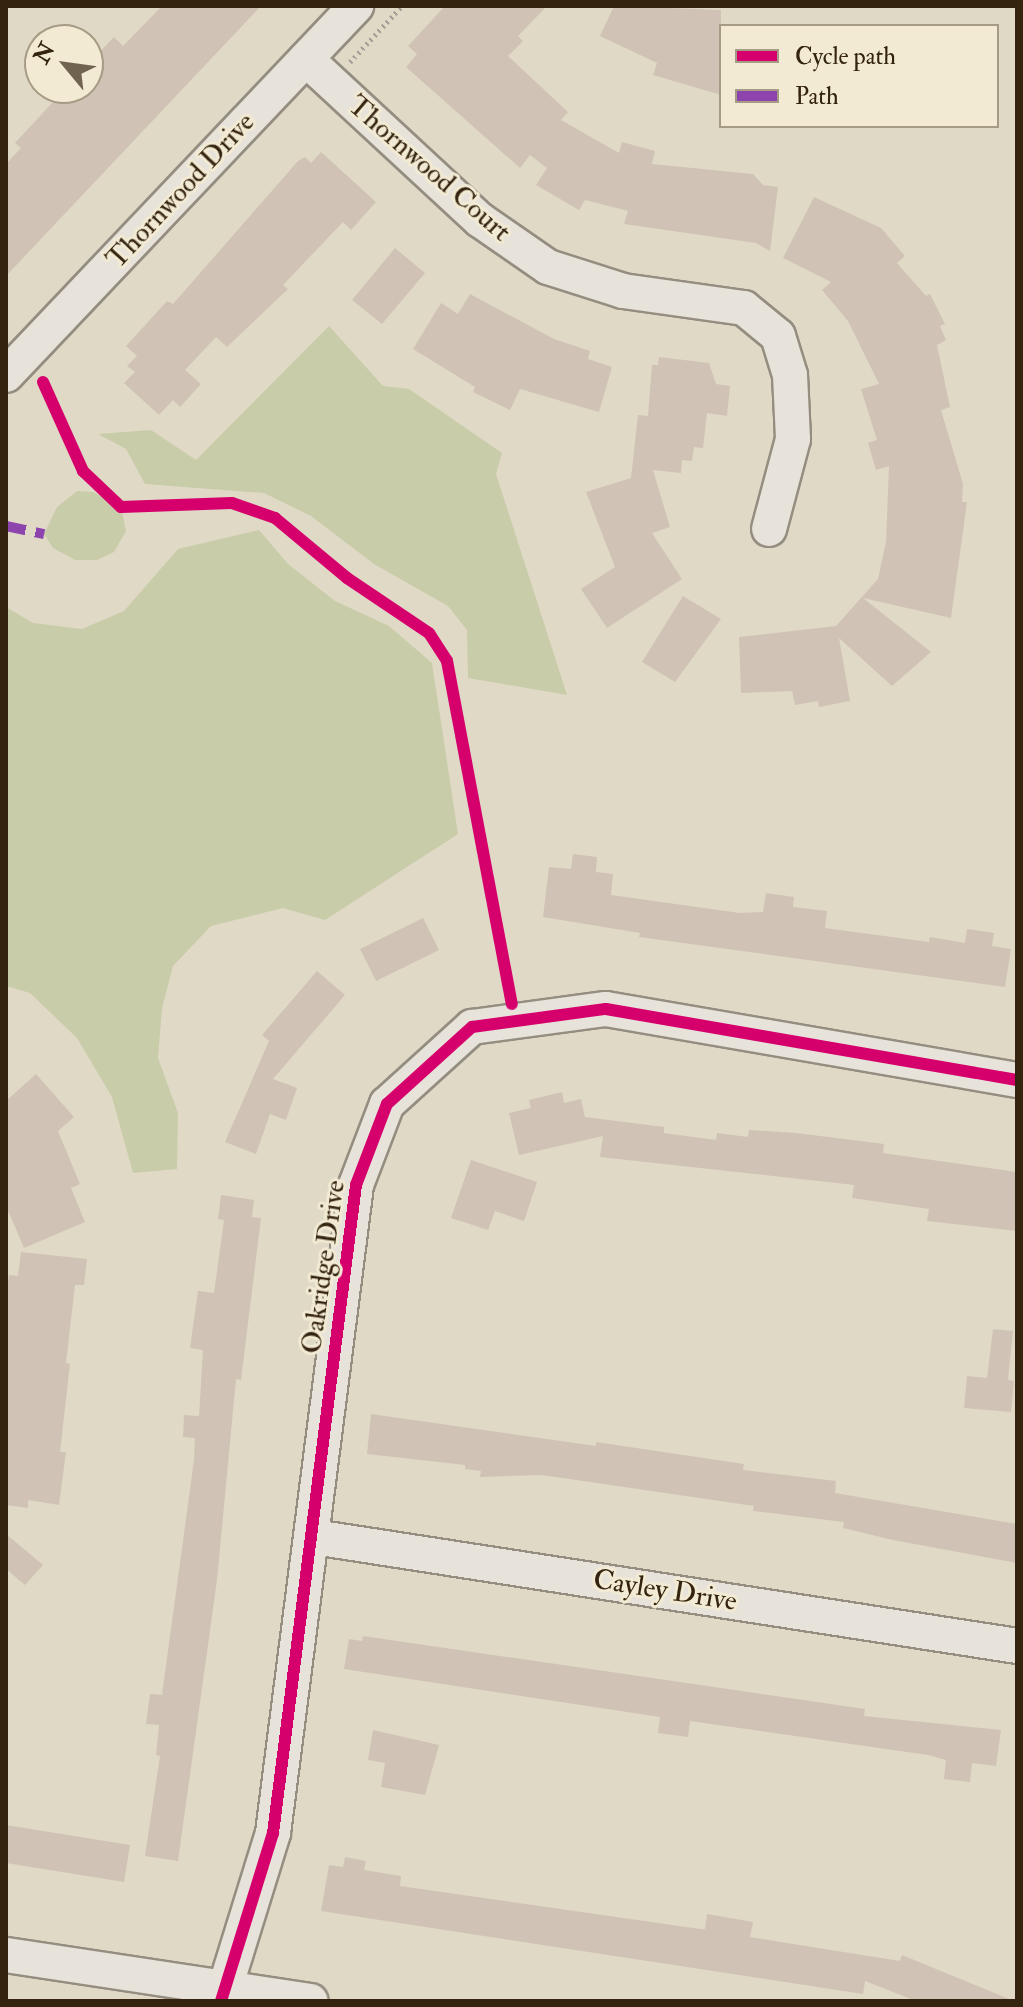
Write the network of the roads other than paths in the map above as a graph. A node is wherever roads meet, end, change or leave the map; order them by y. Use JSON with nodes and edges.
{"nodes":[{"id":1,"x":356,"y":6,"type":"edge"},
{"id":2,"x":306,"y":59,"type":"junction"},
{"id":3,"x":6,"y":375,"type":"edge"},
{"id":4,"x":769,"y":529,"type":"dead end"},
{"id":5,"x":1017,"y":1080,"type":"edge"},
{"id":6,"x":314,"y":1537,"type":"junction"},
{"id":7,"x":1017,"y":1646,"type":"edge"},
{"id":8,"x":6,"y":1955,"type":"edge"},
{"id":9,"x":225,"y":1995,"type":"edge"},
{"id":10,"x":311,"y":2001,"type":"edge"}],
"edges":[{"from":1,"to":2,"type":"street","name":"Thornwood Drive"},
{"from":2,"to":3,"type":"street","name":"Thornwood Drive"},
{"from":2,"to":4,"type":"street","name":"Thornwood Court"},
{"from":5,"to":6,"type":"street","name":"Oakridge Drive"},
{"from":6,"to":7,"type":"street","name":"Cayley Drive"},
{"from":6,"to":9,"type":"street","name":"Oakridge Drive"},
{"from":8,"to":9,"type":"street"},
{"from":9,"to":10,"type":"street"}]}
